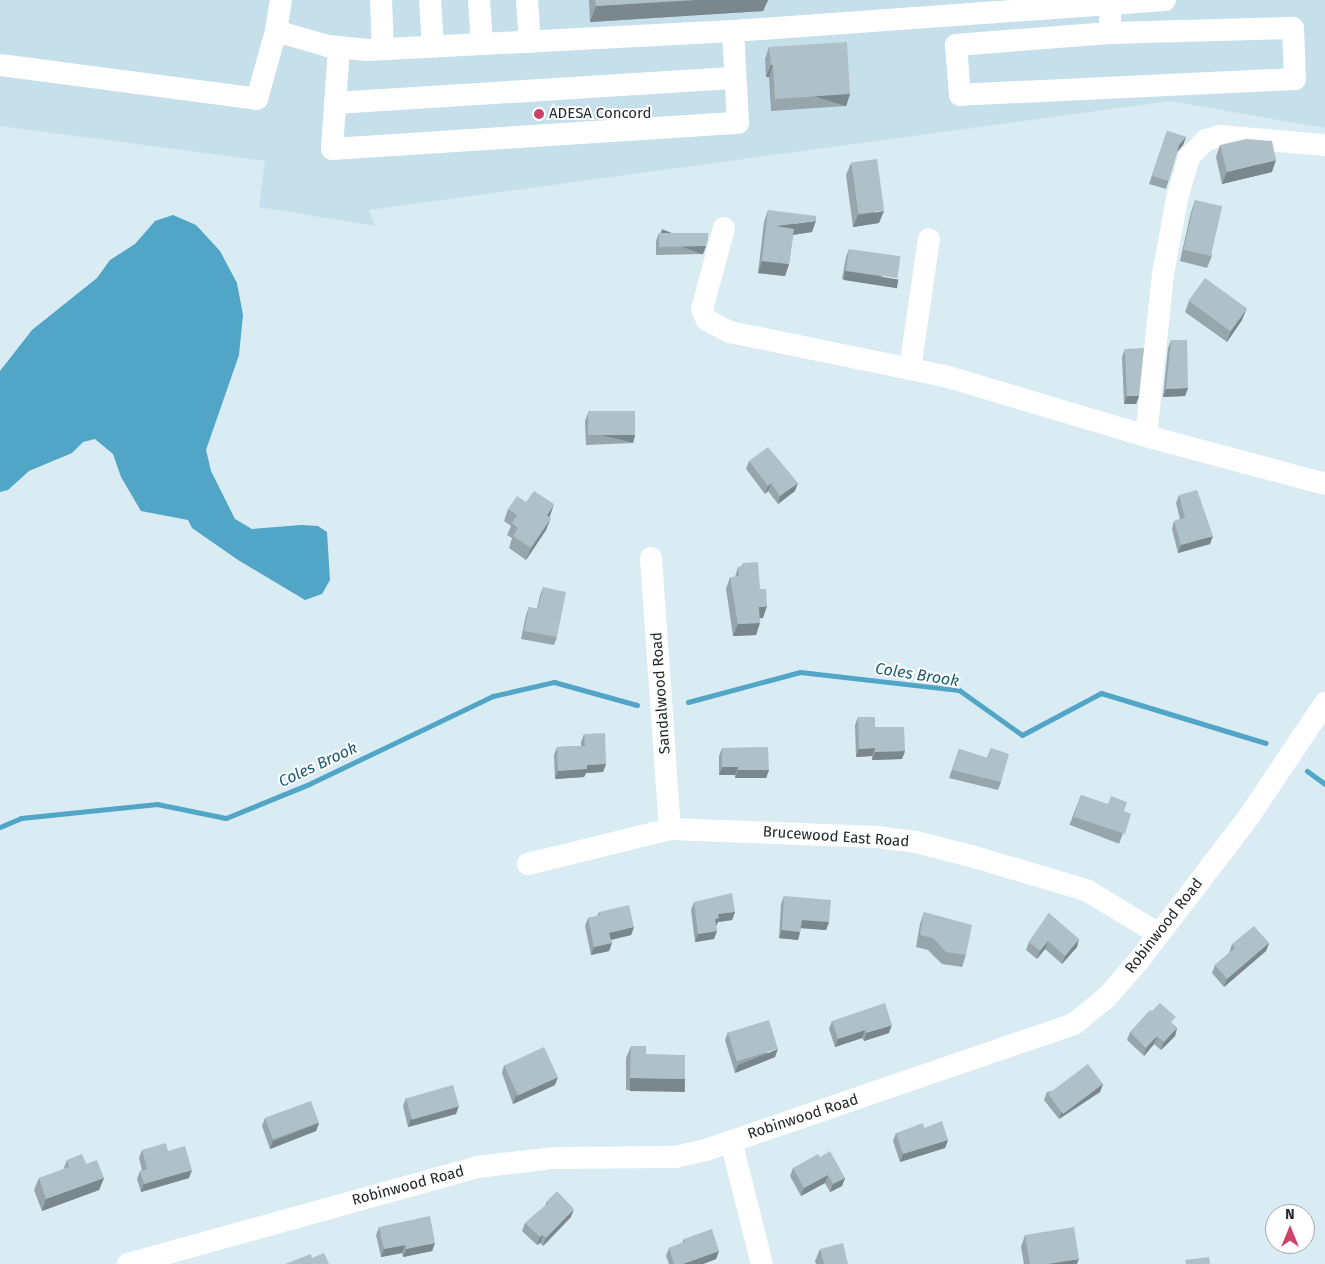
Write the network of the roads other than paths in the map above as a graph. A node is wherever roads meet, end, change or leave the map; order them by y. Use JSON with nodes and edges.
{"nodes":[{"id":1,"x":281,"y":0,"type":"edge"},
{"id":2,"x":381,"y":0,"type":"edge"},
{"id":3,"x":430,"y":0,"type":"edge"},
{"id":4,"x":479,"y":0,"type":"edge"},
{"id":5,"x":527,"y":0,"type":"edge"},
{"id":6,"x":1165,"y":0,"type":"edge"},
{"id":7,"x":1110,"y":5,"type":"junction"},
{"id":8,"x":276,"y":31,"type":"junction"},
{"id":9,"x":733,"y":31,"type":"junction"},
{"id":10,"x":1110,"y":33,"type":"junction"},
{"id":11,"x":530,"y":42,"type":"junction"},
{"id":12,"x":482,"y":44,"type":"junction"},
{"id":13,"x":433,"y":46,"type":"junction"},
{"id":14,"x":339,"y":48,"type":"junction"},
{"id":15,"x":383,"y":49,"type":"junction"},
{"id":16,"x":0,"y":65,"type":"edge"},
{"id":17,"x":735,"y":78,"type":"junction"},
{"id":18,"x":335,"y":103,"type":"junction"},
{"id":19,"x":1325,"y":146,"type":"edge"},
{"id":20,"x":724,"y":228,"type":"dead end"},
{"id":21,"x":929,"y":239,"type":"dead end"},
{"id":22,"x":910,"y":369,"type":"junction"},
{"id":23,"x":1146,"y":436,"type":"junction"},
{"id":24,"x":1325,"y":484,"type":"edge"},
{"id":25,"x":652,"y":558,"type":"dead end"},
{"id":26,"x":1325,"y":703,"type":"edge"},
{"id":27,"x":670,"y":829,"type":"junction"},
{"id":28,"x":528,"y":864,"type":"dead end"},
{"id":29,"x":1159,"y":934,"type":"junction"},
{"id":30,"x":732,"y":1141,"type":"junction"},
{"id":31,"x":128,"y":1264,"type":"edge"},
{"id":32,"x":762,"y":1264,"type":"edge"}],
"edges":[{"from":1,"to":8,"type":"street"},
{"from":2,"to":15,"type":"street"},
{"from":3,"to":13,"type":"street"},
{"from":4,"to":12,"type":"street"},
{"from":5,"to":11,"type":"street"},
{"from":6,"to":7,"type":"street"},
{"from":7,"to":9,"type":"street"},
{"from":7,"to":10,"type":"street"},
{"from":8,"to":14,"type":"street"},
{"from":8,"to":16,"type":"street"},
{"from":9,"to":11,"type":"street"},
{"from":9,"to":17,"type":"street"},
{"from":10,"to":10,"type":"street"},
{"from":11,"to":12,"type":"street"},
{"from":12,"to":13,"type":"street"},
{"from":13,"to":15,"type":"street"},
{"from":14,"to":15,"type":"street"},
{"from":14,"to":18,"type":"street"},
{"from":17,"to":18,"type":"street"},
{"from":17,"to":18,"type":"street"},
{"from":19,"to":23,"type":"street"},
{"from":20,"to":22,"type":"street"},
{"from":21,"to":22,"type":"street"},
{"from":22,"to":23,"type":"street"},
{"from":23,"to":24,"type":"street"},
{"from":25,"to":27,"type":"street","name":"Sandalwood Road"},
{"from":26,"to":29,"type":"street","name":"Robinwood Road"},
{"from":27,"to":28,"type":"street","name":"Brucewood East Road"},
{"from":27,"to":29,"type":"street","name":"Brucewood East Road"},
{"from":29,"to":30,"type":"street","name":"Robinwood Road"},
{"from":30,"to":31,"type":"street","name":"Robinwood Road"},
{"from":30,"to":32,"type":"street"}]}
